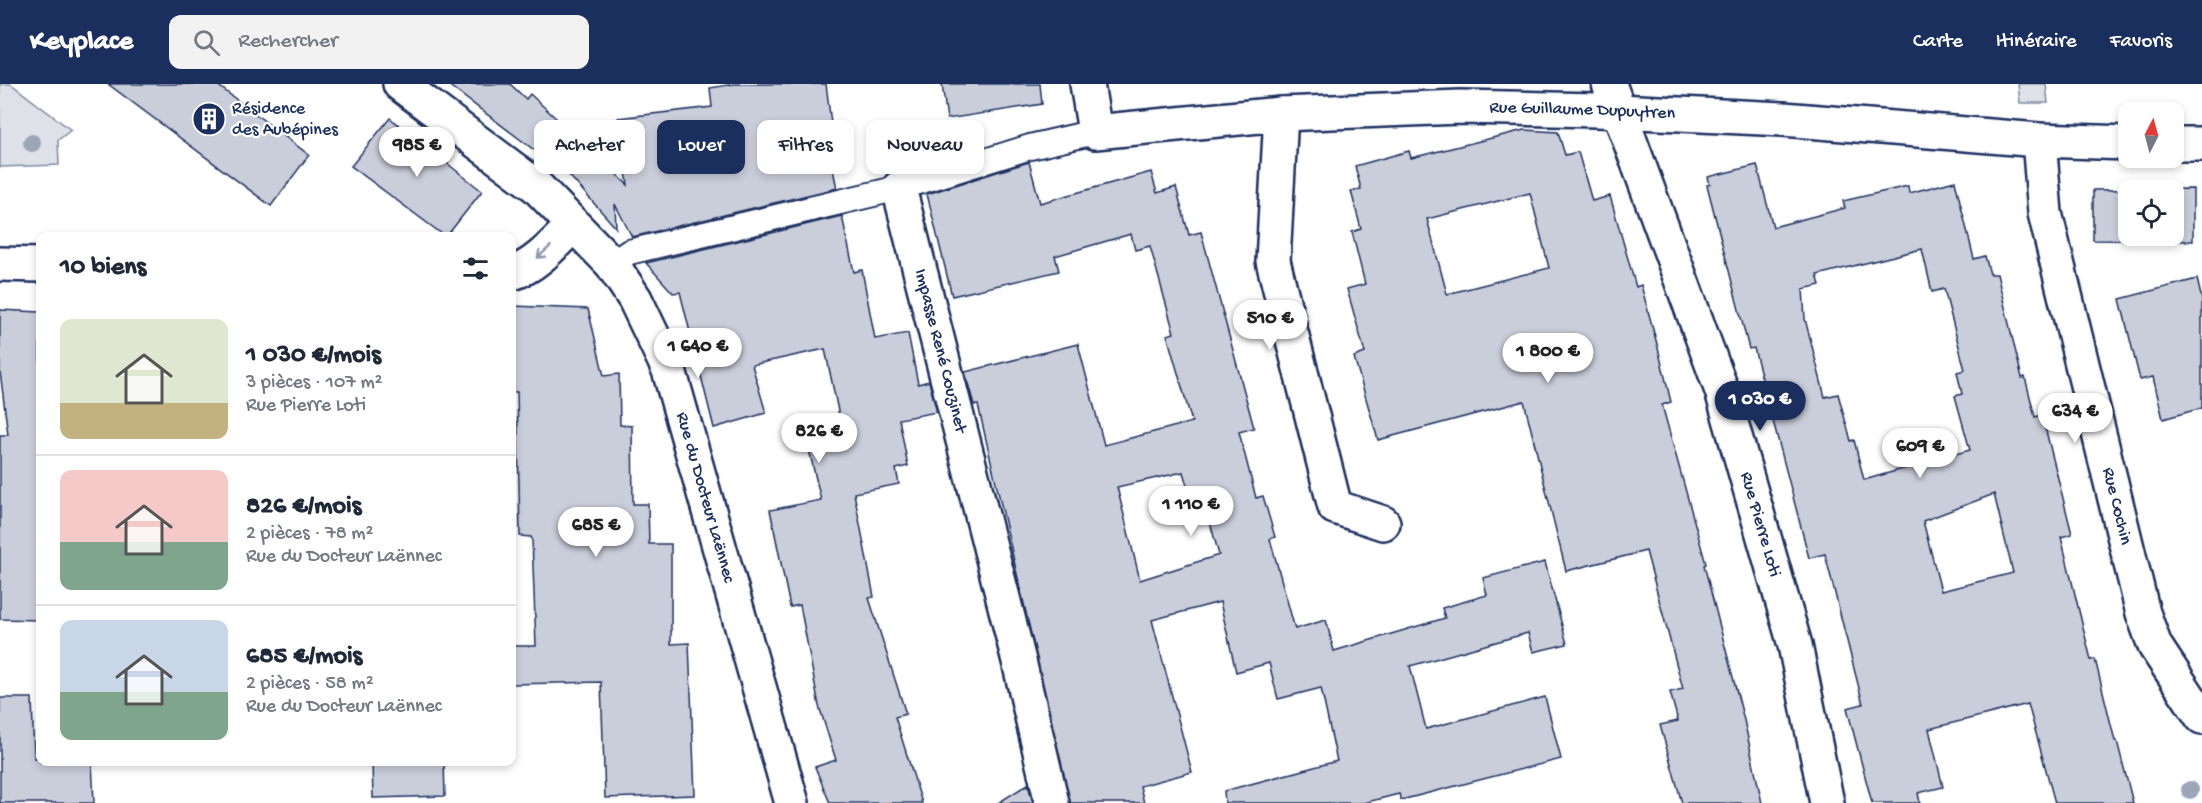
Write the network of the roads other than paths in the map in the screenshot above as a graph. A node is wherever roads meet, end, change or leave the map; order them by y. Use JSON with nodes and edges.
{"nodes":[{"id":1,"x":400,"y":84,"type":"edge"},
{"id":2,"x":1087,"y":84,"type":"edge"},
{"id":3,"x":1614,"y":98,"type":"edge"},
{"id":4,"x":1281,"y":114,"type":"junction"},
{"id":5,"x":1095,"y":132,"type":"junction"},
{"id":6,"x":2039,"y":140,"type":"junction"},
{"id":7,"x":2118,"y":143,"type":"edge"},
{"id":8,"x":2184,"y":144,"type":"edge"},
{"id":9,"x":2202,"y":144,"type":"edge"},
{"id":10,"x":899,"y":188,"type":"junction"},
{"id":11,"x":573,"y":225,"type":"junction"},
{"id":12,"x":0,"y":264,"type":"edge"},
{"id":13,"x":612,"y":264,"type":"junction"},
{"id":14,"x":36,"y":265,"type":"edge"},
{"id":15,"x":516,"y":272,"type":"edge"},
{"id":16,"x":1383,"y":523,"type":"dead end"},
{"id":17,"x":2202,"y":717,"type":"edge"},
{"id":18,"x":792,"y":803,"type":"edge"},
{"id":19,"x":1052,"y":803,"type":"edge"},
{"id":20,"x":1827,"y":803,"type":"edge"}],
"edges":[{"from":1,"to":11,"type":"street","name":"Rue du Docteur Laënnec"},
{"from":2,"to":5,"type":"street"},
{"from":3,"to":4,"type":"street","name":"Rue Guillaume Dupuytren"},
{"from":3,"to":6,"type":"street","name":"Rue Guillaume Dupuytren"},
{"from":3,"to":20,"type":"street","name":"Rue Pierre Loti"},
{"from":4,"to":5,"type":"street","name":"Rue Guillaume Dupuytren"},
{"from":4,"to":16,"type":"street"},
{"from":5,"to":10,"type":"lane","name":"Rue Guillaume Dupuytren"},
{"from":6,"to":7,"type":"street","name":"Rue Guillaume Dupuytren"},
{"from":6,"to":17,"type":"street","name":"Rue Cochin"},
{"from":8,"to":9,"type":"street"},
{"from":10,"to":13,"type":"lane"},
{"from":10,"to":19,"type":"street","name":"Impasse René Couzinet"},
{"from":11,"to":13,"type":"street","name":"Rue du Docteur Laënnec"},
{"from":11,"to":15,"type":"street","one_way":true},
{"from":12,"to":14,"type":"street"},
{"from":13,"to":18,"type":"street","name":"Rue du Docteur Laënnec"}]}
